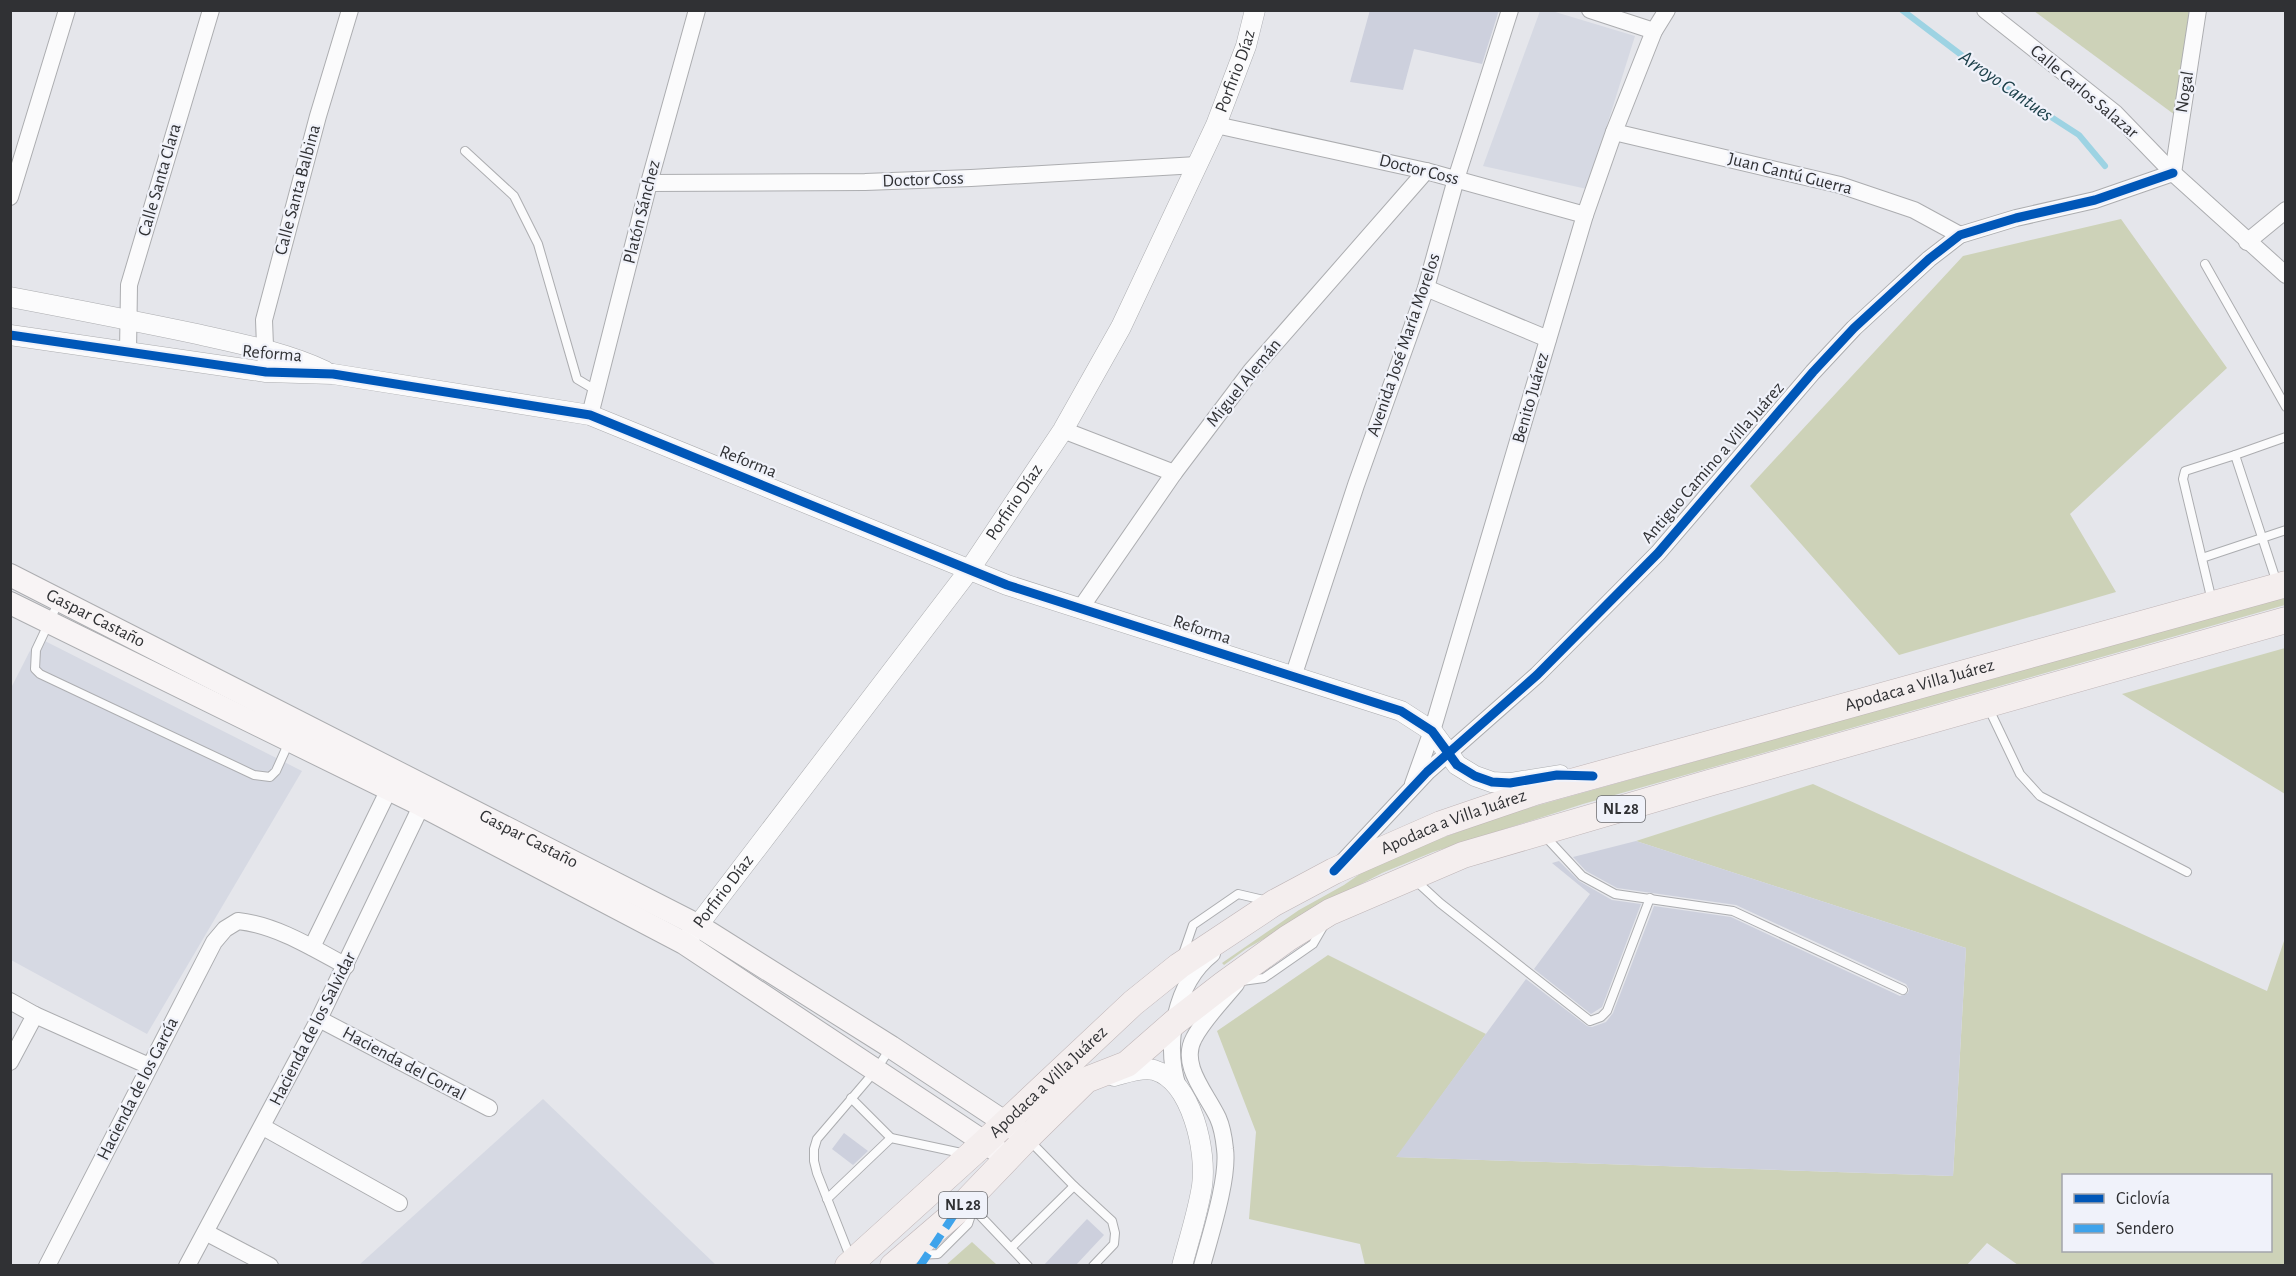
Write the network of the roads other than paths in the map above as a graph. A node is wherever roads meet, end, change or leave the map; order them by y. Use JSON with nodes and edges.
{"nodes":[{"id":1,"x":68,"y":10,"type":"edge"},
{"id":2,"x":211,"y":10,"type":"edge"},
{"id":3,"x":350,"y":10,"type":"edge"},
{"id":4,"x":697,"y":10,"type":"edge"},
{"id":5,"x":1255,"y":10,"type":"edge"},
{"id":6,"x":1510,"y":10,"type":"edge"},
{"id":7,"x":1590,"y":10,"type":"edge"},
{"id":8,"x":1667,"y":10,"type":"edge"},
{"id":9,"x":1985,"y":10,"type":"edge"},
{"id":10,"x":2198,"y":10,"type":"edge"},
{"id":11,"x":1654,"y":31,"type":"junction"},
{"id":12,"x":1216,"y":125,"type":"junction"},
{"id":13,"x":1614,"y":132,"type":"junction"},
{"id":14,"x":465,"y":151,"type":"dead end"},
{"id":15,"x":1197,"y":165,"type":"junction"},
{"id":16,"x":1426,"y":171,"type":"junction"},
{"id":17,"x":2173,"y":173,"type":"junction"},
{"id":18,"x":1456,"y":179,"type":"junction"},
{"id":19,"x":649,"y":183,"type":"junction"},
{"id":20,"x":10,"y":197,"type":"edge"},
{"id":21,"x":2286,"y":210,"type":"edge"},
{"id":22,"x":1585,"y":215,"type":"junction"},
{"id":23,"x":1960,"y":235,"type":"junction"},
{"id":24,"x":2247,"y":242,"type":"junction"},
{"id":25,"x":2205,"y":264,"type":"dead end"},
{"id":26,"x":2286,"y":275,"type":"edge"},
{"id":27,"x":1426,"y":288,"type":"junction"},
{"id":28,"x":10,"y":297,"type":"edge"},
{"id":29,"x":129,"y":320,"type":"junction"},
{"id":30,"x":16,"y":336,"type":"edge"},
{"id":31,"x":1548,"y":339,"type":"junction"},
{"id":32,"x":265,"y":349,"type":"junction"},
{"id":33,"x":128,"y":352,"type":"junction"},
{"id":34,"x":266,"y":372,"type":"junction"},
{"id":35,"x":333,"y":374,"type":"junction"},
{"id":36,"x":597,"y":391,"type":"junction"},
{"id":37,"x":2286,"y":407,"type":"edge"},
{"id":38,"x":590,"y":415,"type":"junction"},
{"id":39,"x":1063,"y":430,"type":"junction"},
{"id":40,"x":2286,"y":437,"type":"edge"},
{"id":41,"x":2235,"y":455,"type":"junction"},
{"id":42,"x":1174,"y":473,"type":"junction"},
{"id":43,"x":2286,"y":530,"type":"edge"},
{"id":44,"x":2261,"y":540,"type":"junction"},
{"id":45,"x":2202,"y":558,"type":"junction"},
{"id":46,"x":970,"y":569,"type":"junction"},
{"id":47,"x":10,"y":575,"type":"edge"},
{"id":48,"x":2282,"y":585,"type":"edge"},
{"id":49,"x":59,"y":600,"type":"junction"},
{"id":50,"x":10,"y":603,"type":"edge"},
{"id":51,"x":2213,"y":604,"type":"junction"},
{"id":52,"x":1080,"y":609,"type":"junction"},
{"id":53,"x":2286,"y":620,"type":"edge"},
{"id":54,"x":49,"y":623,"type":"junction"},
{"id":55,"x":1293,"y":677,"type":"junction"},
{"id":56,"x":1987,"y":704,"type":"junction"},
{"id":57,"x":293,"y":732,"type":"junction"},
{"id":58,"x":1432,"y":734,"type":"junction"},
{"id":59,"x":1449,"y":753,"type":"junction"},
{"id":60,"x":1593,"y":776,"type":"junction"},
{"id":61,"x":393,"y":782,"type":"junction"},
{"id":62,"x":1410,"y":791,"type":"junction"},
{"id":63,"x":425,"y":797,"type":"junction"},
{"id":64,"x":1541,"y":832,"type":"junction"},
{"id":65,"x":1334,"y":871,"type":"junction"},
{"id":66,"x":2187,"y":872,"type":"dead end"},
{"id":67,"x":1411,"y":876,"type":"junction"},
{"id":68,"x":1650,"y":898,"type":"junction"},
{"id":69,"x":1277,"y":901,"type":"junction"},
{"id":70,"x":691,"y":934,"type":"junction"},
{"id":71,"x":312,"y":947,"type":"junction"},
{"id":72,"x":346,"y":966,"type":"junction"},
{"id":73,"x":1237,"y":977,"type":"junction"},
{"id":74,"x":1903,"y":990,"type":"dead end"},
{"id":75,"x":10,"y":1001,"type":"edge"},
{"id":76,"x":35,"y":1015,"type":"junction"},
{"id":77,"x":320,"y":1019,"type":"junction"},
{"id":78,"x":1175,"y":1022,"type":"junction"},
{"id":79,"x":891,"y":1047,"type":"junction"},
{"id":80,"x":10,"y":1062,"type":"edge"},
{"id":81,"x":149,"y":1066,"type":"junction"},
{"id":82,"x":876,"y":1070,"type":"junction"},
{"id":83,"x":1082,"y":1084,"type":"junction"},
{"id":84,"x":1178,"y":1087,"type":"junction"},
{"id":85,"x":851,"y":1098,"type":"junction"},
{"id":86,"x":489,"y":1108,"type":"dead end"},
{"id":87,"x":1006,"y":1122,"type":"junction"},
{"id":88,"x":263,"y":1127,"type":"junction"},
{"id":89,"x":891,"y":1138,"type":"junction"},
{"id":90,"x":1027,"y":1138,"type":"junction"},
{"id":91,"x":978,"y":1148,"type":"junction"},
{"id":92,"x":1008,"y":1158,"type":"junction"},
{"id":93,"x":1074,"y":1186,"type":"junction"},
{"id":94,"x":827,"y":1199,"type":"junction"},
{"id":95,"x":972,"y":1200,"type":"junction"},
{"id":96,"x":399,"y":1203,"type":"dead end"},
{"id":97,"x":207,"y":1233,"type":"junction"},
{"id":98,"x":1012,"y":1247,"type":"junction"},
{"id":99,"x":898,"y":1261,"type":"edge"},
{"id":100,"x":850,"y":1264,"type":"edge"},
{"id":101,"x":47,"y":1266,"type":"edge"},
{"id":102,"x":188,"y":1266,"type":"edge"},
{"id":103,"x":270,"y":1266,"type":"edge"},
{"id":104,"x":1028,"y":1266,"type":"edge"},
{"id":105,"x":1093,"y":1266,"type":"edge"},
{"id":106,"x":1182,"y":1266,"type":"edge"},
{"id":107,"x":1202,"y":1266,"type":"edge"}],
"edges":[{"from":1,"to":20,"type":"street"},
{"from":2,"to":29,"type":"street","name":"Calle Santa Clara"},
{"from":3,"to":32,"type":"street","name":"Calle Santa Balbina"},
{"from":4,"to":19,"type":"street","name":"Platón Sánchez"},
{"from":5,"to":12,"type":"street","name":"Porfirio Díaz"},
{"from":6,"to":18,"type":"street","name":"Avenida José María Morelos"},
{"from":7,"to":11,"type":"street"},
{"from":8,"to":11,"type":"street","name":"Benito Juárez"},
{"from":9,"to":17,"type":"street","name":"Calle Carlos Salazar"},
{"from":10,"to":17,"type":"street","name":"Nogal"},
{"from":11,"to":13,"type":"street","name":"Benito Juárez"},
{"from":12,"to":15,"type":"street","name":"Porfirio Díaz"},
{"from":12,"to":16,"type":"street","name":"Doctor Coss"},
{"from":13,"to":22,"type":"street","name":"Benito Juárez"},
{"from":13,"to":23,"type":"street","name":"Juan Cantú Guerra"},
{"from":14,"to":36,"type":"lane"},
{"from":15,"to":19,"type":"street","name":"Doctor Coss"},
{"from":15,"to":39,"type":"street","name":"Porfirio Díaz"},
{"from":16,"to":18,"type":"street","name":"Doctor Coss"},
{"from":16,"to":42,"type":"street","name":"Miguel Alemán"},
{"from":17,"to":23,"type":"street","name":"Antiguo Camino a Villa Juárez"},
{"from":17,"to":24,"type":"street","name":"Calle Carlos Salazar"},
{"from":18,"to":22,"type":"street","name":"Doctor Coss"},
{"from":18,"to":27,"type":"street","name":"Avenida José María Morelos"},
{"from":19,"to":36,"type":"street","name":"Platón Sánchez"},
{"from":21,"to":24,"type":"street"},
{"from":22,"to":31,"type":"street","name":"Benito Juárez"},
{"from":23,"to":59,"type":"street","name":"Antiguo Camino a Villa Juárez"},
{"from":24,"to":26,"type":"street","name":"Calle Carlos Salazar"},
{"from":25,"to":37,"type":"lane"},
{"from":27,"to":31,"type":"street"},
{"from":27,"to":55,"type":"street","name":"Avenida José María Morelos"},
{"from":28,"to":29,"type":"street"},
{"from":29,"to":32,"type":"street"},
{"from":29,"to":33,"type":"street","name":"Calle Santa Clara"},
{"from":30,"to":33,"type":"street","name":"Reforma"},
{"from":31,"to":58,"type":"street","name":"Benito Juárez"},
{"from":32,"to":34,"type":"street","name":"Calle Santa Balbina"},
{"from":32,"to":35,"type":"street"},
{"from":33,"to":34,"type":"street","name":"Reforma"},
{"from":34,"to":35,"type":"street","name":"Reforma"},
{"from":35,"to":38,"type":"street","name":"Reforma"},
{"from":36,"to":38,"type":"street","name":"Platón Sánchez"},
{"from":38,"to":46,"type":"street","name":"Reforma"},
{"from":39,"to":42,"type":"street"},
{"from":39,"to":46,"type":"street","name":"Porfirio Díaz"},
{"from":40,"to":41,"type":"lane"},
{"from":41,"to":44,"type":"lane"},
{"from":41,"to":45,"type":"lane"},
{"from":42,"to":52,"type":"street","name":"Miguel Alemán"},
{"from":43,"to":44,"type":"lane"},
{"from":44,"to":45,"type":"lane"},
{"from":44,"to":48,"type":"lane"},
{"from":45,"to":51,"type":"lane"},
{"from":46,"to":52,"type":"street","name":"Reforma"},
{"from":46,"to":70,"type":"street","name":"Porfirio Díaz"},
{"from":47,"to":49,"type":"main road","name":"Gaspar Castaño"},
{"from":48,"to":51,"type":"main road","name":"Apodaca a Villa Juárez","number":"NL 28"},
{"from":49,"to":54,"type":"lane"},
{"from":49,"to":57,"type":"main road","name":"Gaspar Castaño"},
{"from":50,"to":54,"type":"main road","name":"Gaspar Castaño"},
{"from":51,"to":60,"type":"main road","name":"Apodaca a Villa Juárez","number":"NL 28"},
{"from":52,"to":55,"type":"street","name":"Reforma"},
{"from":53,"to":56,"type":"main road","name":"Apodaca a Villa Juárez","number":"NL 28"},
{"from":54,"to":57,"type":"main road","name":"Gaspar Castaño"},
{"from":54,"to":57,"type":"lane"},
{"from":55,"to":58,"type":"street","name":"Reforma"},
{"from":56,"to":64,"type":"main road","name":"Apodaca a Villa Juárez","number":"NL 28"},
{"from":56,"to":66,"type":"lane"},
{"from":57,"to":61,"type":"main road","name":"Gaspar Castaño"},
{"from":58,"to":59,"type":"street","name":"Reforma"},
{"from":58,"to":62,"type":"street","name":"Benito Juárez"},
{"from":59,"to":60,"type":"street","name":"Reforma"},
{"from":59,"to":62,"type":"street","name":"Antiguo Camino a Villa Juárez"},
{"from":60,"to":65,"type":"main road","name":"Apodaca a Villa Juárez","number":"NL 28"},
{"from":61,"to":63,"type":"main road","name":"Gaspar Castaño"},
{"from":61,"to":71,"type":"street"},
{"from":62,"to":65,"type":"street","name":"Antiguo Camino a Villa Juárez"},
{"from":63,"to":70,"type":"main road","name":"Gaspar Castaño"},
{"from":63,"to":72,"type":"street","name":"Hacienda de los Salvidar"},
{"from":64,"to":67,"type":"main road","name":"Apodaca a Villa Juárez","number":"NL 28"},
{"from":64,"to":68,"type":"lane"},
{"from":65,"to":69,"type":"main road","name":"Apodaca a Villa Juárez","number":"NL 28"},
{"from":67,"to":68,"type":"lane"},
{"from":67,"to":73,"type":"main road","name":"Apodaca a Villa Juárez","number":"NL 28"},
{"from":68,"to":74,"type":"lane"},
{"from":69,"to":78,"type":"street"},
{"from":69,"to":87,"type":"main road","name":"Apodaca a Villa Juárez","number":"NL 28"},
{"from":70,"to":79,"type":"main road","name":"Gaspar Castaño"},
{"from":70,"to":82,"type":"main road","name":"Gaspar Castaño"},
{"from":71,"to":72,"type":"street"},
{"from":71,"to":81,"type":"street","name":"Hacienda de los García"},
{"from":72,"to":77,"type":"street","name":"Hacienda de los Salvidar"},
{"from":73,"to":78,"type":"main road","name":"Apodaca a Villa Juárez","number":"NL 28"},
{"from":73,"to":107,"type":"street"},
{"from":75,"to":76,"type":"street"},
{"from":76,"to":80,"type":"street"},
{"from":76,"to":81,"type":"street"},
{"from":77,"to":86,"type":"street","name":"Hacienda del Corral"},
{"from":77,"to":88,"type":"street","name":"Hacienda de los Salvidar"},
{"from":78,"to":83,"type":"main road","name":"Apodaca a Villa Juárez","number":"NL 28"},
{"from":78,"to":84,"type":"street"},
{"from":79,"to":82,"type":"lane"},
{"from":79,"to":87,"type":"main road","name":"Gaspar Castaño"},
{"from":81,"to":101,"type":"street","name":"Hacienda de los García"},
{"from":82,"to":85,"type":"lane"},
{"from":82,"to":91,"type":"main road","name":"Gaspar Castaño"},
{"from":83,"to":84,"type":"street"},
{"from":83,"to":90,"type":"main road","name":"Apodaca a Villa Juárez","number":"NL 28"},
{"from":84,"to":106,"type":"street"},
{"from":85,"to":89,"type":"lane"},
{"from":85,"to":94,"type":"lane"},
{"from":87,"to":90,"type":"main road","name":"Gaspar Castaño"},
{"from":87,"to":91,"type":"main road","name":"Apodaca a Villa Juárez","number":"NL 28"},
{"from":88,"to":96,"type":"street"},
{"from":88,"to":97,"type":"street","name":"Hacienda de los Salvidar"},
{"from":89,"to":91,"type":"lane"},
{"from":89,"to":94,"type":"lane"},
{"from":90,"to":92,"type":"main road","name":"Apodaca a Villa Juárez","number":"NL 28"},
{"from":90,"to":93,"type":"lane"},
{"from":91,"to":92,"type":"main road","name":"Gaspar Castaño"},
{"from":91,"to":100,"type":"main road","name":"Apodaca a Villa Juárez","number":"NL 28"},
{"from":92,"to":95,"type":"main road","name":"Apodaca a Villa Juárez","number":"NL 28"},
{"from":93,"to":98,"type":"lane"},
{"from":93,"to":105,"type":"lane"},
{"from":94,"to":100,"type":"lane"},
{"from":95,"to":98,"type":"lane"},
{"from":95,"to":99,"type":"main road","name":"Apodaca a Villa Juárez","number":"NL 28"},
{"from":97,"to":102,"type":"street","name":"Hacienda de los Salvidar"},
{"from":97,"to":103,"type":"street"},
{"from":98,"to":104,"type":"lane"}]}
